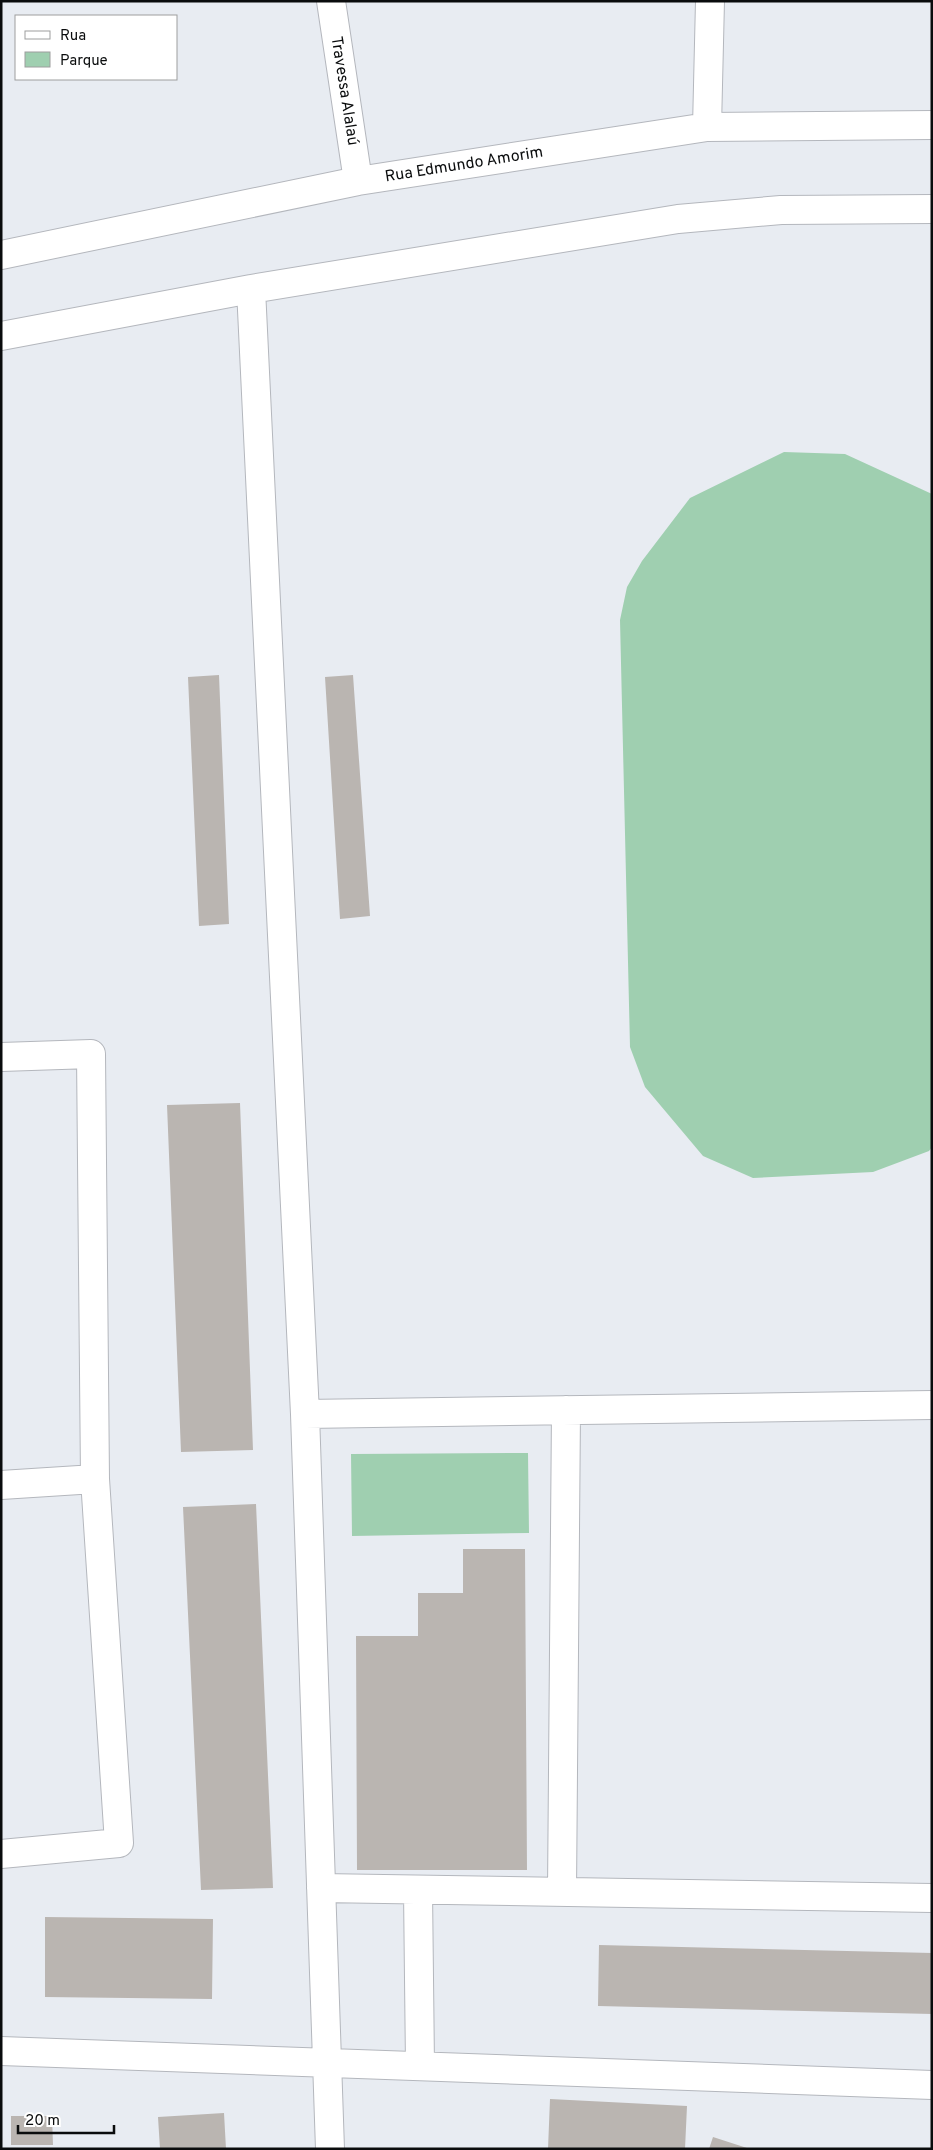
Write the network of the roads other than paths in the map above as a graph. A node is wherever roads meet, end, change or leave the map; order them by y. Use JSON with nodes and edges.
{"nodes":[{"id":1,"x":331,"y":1,"type":"edge"},
{"id":2,"x":710,"y":1,"type":"edge"},
{"id":3,"x":932,"y":125,"type":"edge"},
{"id":4,"x":707,"y":127,"type":"junction"},
{"id":5,"x":358,"y":181,"type":"junction"},
{"id":6,"x":932,"y":209,"type":"edge"},
{"id":7,"x":1,"y":255,"type":"edge"},
{"id":8,"x":252,"y":289,"type":"junction"},
{"id":9,"x":1,"y":336,"type":"edge"},
{"id":10,"x":1,"y":1057,"type":"edge"},
{"id":11,"x":932,"y":1405,"type":"edge"},
{"id":12,"x":566,"y":1410,"type":"junction"},
{"id":13,"x":305,"y":1414,"type":"junction"},
{"id":14,"x":96,"y":1479,"type":"junction"},
{"id":15,"x":1,"y":1485,"type":"edge"},
{"id":16,"x":1,"y":1854,"type":"edge"},
{"id":17,"x":321,"y":1888,"type":"junction"},
{"id":18,"x":418,"y":1890,"type":"junction"},
{"id":19,"x":562,"y":1892,"type":"junction"},
{"id":20,"x":932,"y":1898,"type":"edge"},
{"id":21,"x":1,"y":2050,"type":"edge"},
{"id":22,"x":326,"y":2062,"type":"junction"},
{"id":23,"x":420,"y":2066,"type":"junction"},
{"id":24,"x":932,"y":2085,"type":"edge"},
{"id":25,"x":330,"y":2149,"type":"edge"}],
"edges":[{"from":1,"to":5,"type":"street","name":"Travessa Alalaú"},
{"from":2,"to":4,"type":"street"},
{"from":3,"to":4,"type":"street","name":"Rua Edmundo Amorim"},
{"from":4,"to":5,"type":"street","name":"Rua Edmundo Amorim"},
{"from":5,"to":7,"type":"street","name":"Rua Edmundo Amorim"},
{"from":6,"to":8,"type":"street"},
{"from":8,"to":9,"type":"street"},
{"from":8,"to":13,"type":"street"},
{"from":10,"to":14,"type":"street"},
{"from":11,"to":12,"type":"street"},
{"from":12,"to":13,"type":"street"},
{"from":12,"to":19,"type":"street"},
{"from":13,"to":17,"type":"street"},
{"from":14,"to":15,"type":"street"},
{"from":14,"to":16,"type":"street"},
{"from":17,"to":18,"type":"street"},
{"from":17,"to":22,"type":"street"},
{"from":18,"to":19,"type":"street"},
{"from":18,"to":23,"type":"street"},
{"from":19,"to":20,"type":"street"},
{"from":21,"to":22,"type":"street"},
{"from":22,"to":23,"type":"street"},
{"from":22,"to":25,"type":"street"},
{"from":23,"to":24,"type":"street"}]}
